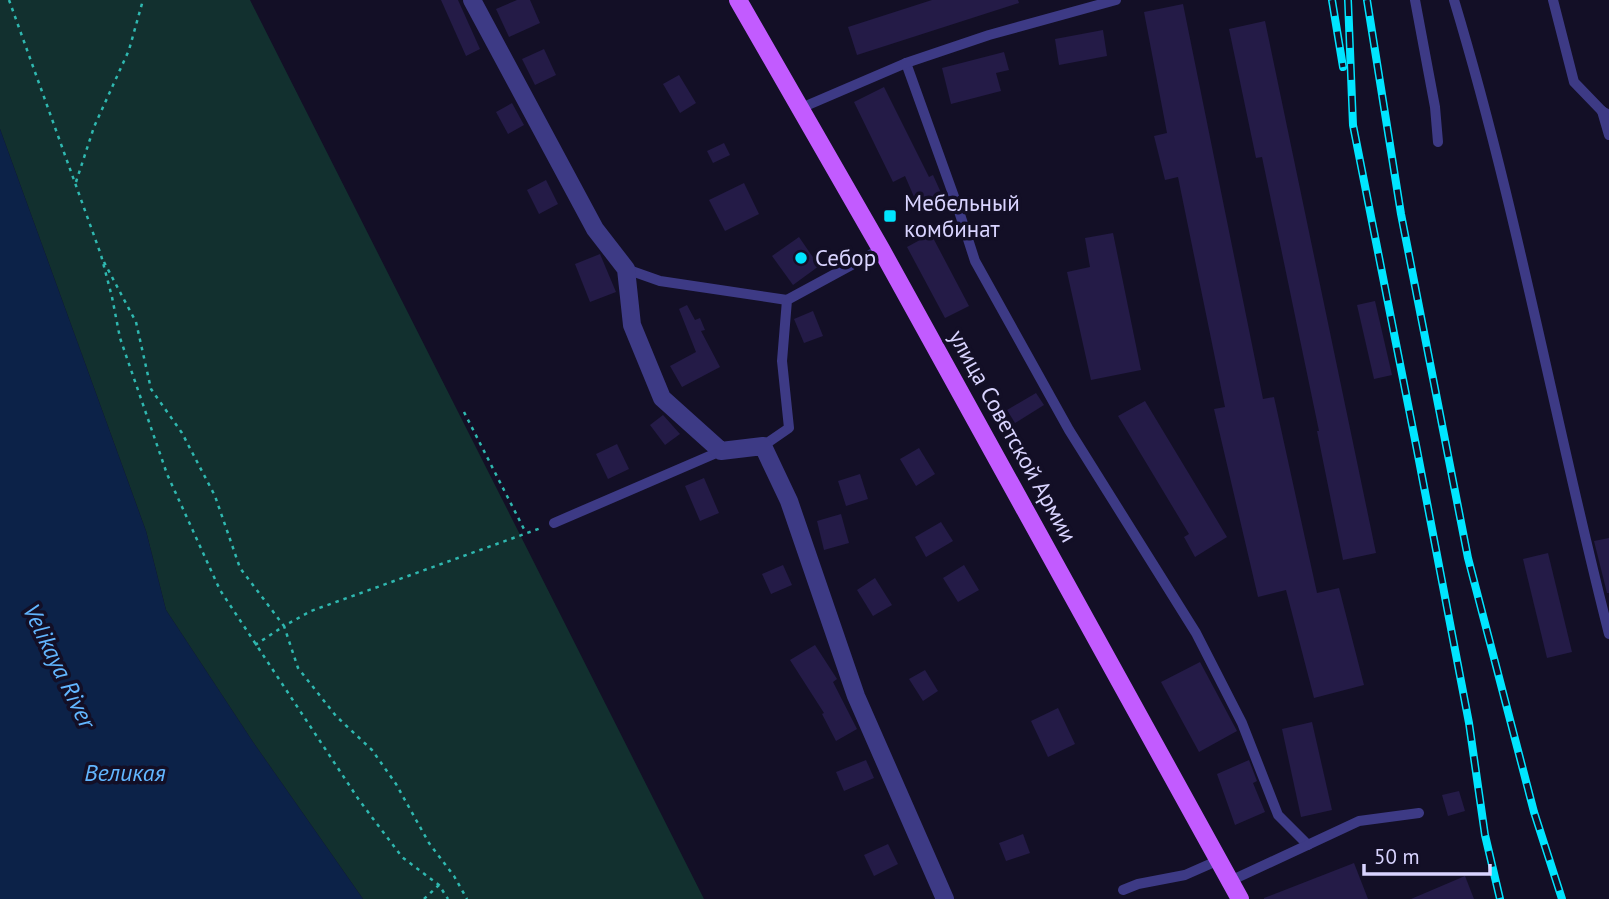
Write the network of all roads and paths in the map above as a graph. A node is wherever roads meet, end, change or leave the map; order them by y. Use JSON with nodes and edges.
{"nodes":[{"id":1,"x":9,"y":0,"type":"edge"},
{"id":2,"x":143,"y":0,"type":"edge"},
{"id":3,"x":472,"y":0,"type":"edge"},
{"id":4,"x":738,"y":0,"type":"edge"},
{"id":5,"x":1116,"y":0,"type":"edge"},
{"id":6,"x":1415,"y":0,"type":"edge"},
{"id":7,"x":1454,"y":0,"type":"edge"},
{"id":8,"x":1553,"y":0,"type":"edge"},
{"id":9,"x":906,"y":63,"type":"junction"},
{"id":10,"x":802,"y":108,"type":"junction"},
{"id":11,"x":1605,"y":113,"type":"edge"},
{"id":12,"x":1609,"y":135,"type":"edge"},
{"id":13,"x":1438,"y":142,"type":"dead end"},
{"id":14,"x":76,"y":182,"type":"junction"},
{"id":15,"x":881,"y":249,"type":"junction"},
{"id":16,"x":101,"y":256,"type":"junction"},
{"id":17,"x":626,"y":270,"type":"junction"},
{"id":18,"x":788,"y":300,"type":"junction"},
{"id":19,"x":464,"y":412,"type":"dead end"},
{"id":20,"x":763,"y":446,"type":"junction"},
{"id":21,"x":720,"y":451,"type":"junction"},
{"id":22,"x":554,"y":523,"type":"joint"},
{"id":23,"x":526,"y":533,"type":"junction"},
{"id":24,"x":284,"y":626,"type":"junction"},
{"id":25,"x":1609,"y":634,"type":"edge"},
{"id":26,"x":255,"y":645,"type":"junction"},
{"id":27,"x":1419,"y":813,"type":"dead end"},
{"id":28,"x":1308,"y":845,"type":"junction"},
{"id":29,"x":1219,"y":860,"type":"junction"},
{"id":30,"x":1230,"y":881,"type":"junction"},
{"id":31,"x":439,"y":884,"type":"junction"},
{"id":32,"x":1123,"y":890,"type":"dead end"},
{"id":33,"x":424,"y":899,"type":"edge"},
{"id":34,"x":448,"y":899,"type":"edge"},
{"id":35,"x":467,"y":899,"type":"edge"},
{"id":36,"x":945,"y":899,"type":"edge"},
{"id":37,"x":1240,"y":899,"type":"edge"}],
"edges":[{"from":1,"to":14,"type":"path"},
{"from":2,"to":14,"type":"path"},
{"from":3,"to":17,"type":"street"},
{"from":4,"to":10,"type":"main road","name":"улица Советской Армии"},
{"from":5,"to":9,"type":"lane"},
{"from":6,"to":13,"type":"lane"},
{"from":7,"to":25,"type":"lane"},
{"from":8,"to":11,"type":"lane"},
{"from":9,"to":10,"type":"lane"},
{"from":9,"to":28,"type":"lane"},
{"from":10,"to":15,"type":"main road","name":"улица Советской Армии"},
{"from":11,"to":12,"type":"lane"},
{"from":14,"to":16,"type":"path"},
{"from":15,"to":18,"type":"lane"},
{"from":15,"to":29,"type":"main road","name":"улица Советской Армии"},
{"from":16,"to":24,"type":"path"},
{"from":16,"to":26,"type":"path"},
{"from":17,"to":18,"type":"lane"},
{"from":17,"to":21,"type":"street"},
{"from":18,"to":20,"type":"lane"},
{"from":19,"to":23,"type":"path"},
{"from":20,"to":21,"type":"street"},
{"from":20,"to":36,"type":"street"},
{"from":21,"to":22,"type":"lane"},
{"from":22,"to":23,"type":"path"},
{"from":23,"to":24,"type":"path"},
{"from":24,"to":26,"type":"path"},
{"from":24,"to":35,"type":"path"},
{"from":26,"to":31,"type":"path"},
{"from":27,"to":28,"type":"lane"},
{"from":28,"to":30,"type":"lane"},
{"from":29,"to":30,"type":"main road","name":"улица Советской Армии"},
{"from":29,"to":32,"type":"lane"},
{"from":30,"to":37,"type":"main road","name":"улица Советской Армии"},
{"from":31,"to":33,"type":"path"},
{"from":31,"to":34,"type":"path"}]}
